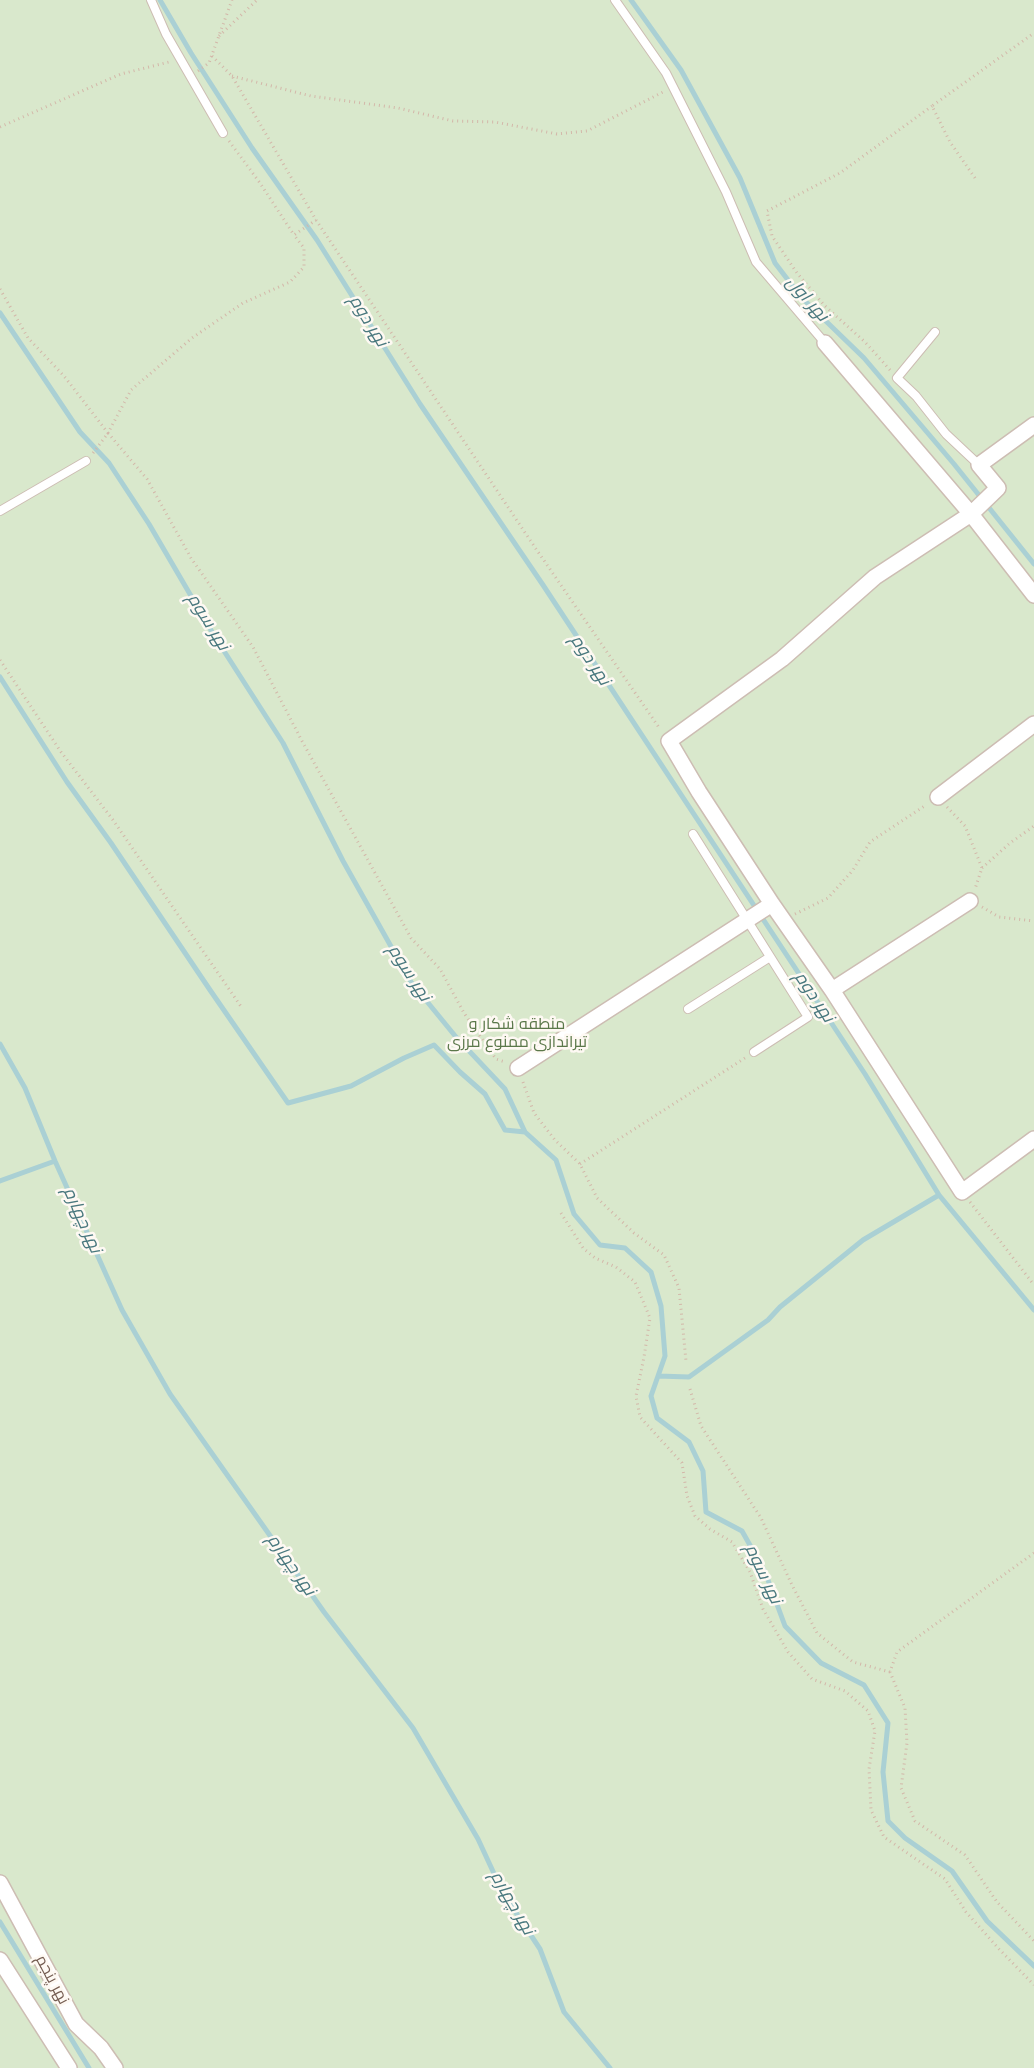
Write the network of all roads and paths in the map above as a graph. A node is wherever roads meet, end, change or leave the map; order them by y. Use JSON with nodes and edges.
{"nodes":[{"id":1,"x":150,"y":0,"type":"edge"},
{"id":2,"x":232,"y":0,"type":"edge"},
{"id":3,"x":257,"y":0,"type":"edge"},
{"id":4,"x":615,"y":0,"type":"edge"},
{"id":5,"x":1034,"y":34,"type":"edge"},
{"id":6,"x":219,"y":37,"type":"junction"},
{"id":7,"x":212,"y":56,"type":"junction"},
{"id":8,"x":182,"y":59,"type":"junction"},
{"id":9,"x":196,"y":73,"type":"dead end"},
{"id":10,"x":232,"y":76,"type":"junction"},
{"id":11,"x":673,"y":87,"type":"junction"},
{"id":12,"x":932,"y":106,"type":"junction"},
{"id":13,"x":0,"y":126,"type":"edge"},
{"id":14,"x":223,"y":133,"type":"joint"},
{"id":15,"x":975,"y":178,"type":"dead end"},
{"id":16,"x":316,"y":220,"type":"junction"},
{"id":17,"x":294,"y":234,"type":"junction"},
{"id":18,"x":0,"y":289,"type":"edge"},
{"id":19,"x":935,"y":332,"type":"dead end"},
{"id":20,"x":825,"y":343,"type":"joint"},
{"id":21,"x":898,"y":378,"type":"junction"},
{"id":22,"x":1034,"y":425,"type":"edge"},
{"id":23,"x":108,"y":433,"type":"junction"},
{"id":24,"x":103,"y":442,"type":"dead end"},
{"id":25,"x":86,"y":461,"type":"dead end"},
{"id":26,"x":979,"y":465,"type":"junction"},
{"id":27,"x":0,"y":511,"type":"edge"},
{"id":28,"x":974,"y":511,"type":"junction"},
{"id":29,"x":1034,"y":595,"type":"edge"},
{"id":30,"x":0,"y":660,"type":"edge"},
{"id":31,"x":1034,"y":724,"type":"edge"},
{"id":32,"x":669,"y":741,"type":"junction"},
{"id":33,"x":938,"y":797,"type":"junction"},
{"id":34,"x":1034,"y":826,"type":"edge"},
{"id":35,"x":693,"y":834,"type":"dead end"},
{"id":36,"x":982,"y":868,"type":"junction"},
{"id":37,"x":970,"y":900,"type":"junction"},
{"id":38,"x":768,"y":907,"type":"junction"},
{"id":39,"x":748,"y":919,"type":"junction"},
{"id":40,"x":783,"y":920,"type":"junction"},
{"id":41,"x":1034,"y":921,"type":"edge"},
{"id":42,"x":770,"y":957,"type":"junction"},
{"id":43,"x":832,"y":990,"type":"junction"},
{"id":44,"x":242,"y":1008,"type":"dead end"},
{"id":45,"x":688,"y":1010,"type":"dead end"},
{"id":46,"x":754,"y":1052,"type":"joint"},
{"id":47,"x":518,"y":1068,"type":"junction"},
{"id":48,"x":1034,"y":1139,"type":"edge"},
{"id":49,"x":580,"y":1164,"type":"junction"},
{"id":50,"x":962,"y":1192,"type":"junction"},
{"id":51,"x":561,"y":1213,"type":"dead end"},
{"id":52,"x":1034,"y":1285,"type":"edge"},
{"id":53,"x":686,"y":1361,"type":"dead end"},
{"id":54,"x":690,"y":1389,"type":"dead end"},
{"id":55,"x":1034,"y":1553,"type":"edge"},
{"id":56,"x":890,"y":1672,"type":"junction"},
{"id":57,"x":0,"y":1883,"type":"edge"},
{"id":58,"x":1034,"y":1941,"type":"edge"},
{"id":59,"x":0,"y":1960,"type":"edge"},
{"id":60,"x":1034,"y":1985,"type":"edge"},
{"id":61,"x":69,"y":2068,"type":"edge"},
{"id":62,"x":115,"y":2068,"type":"edge"}],
"edges":[{"from":1,"to":8,"type":"lane"},
{"from":2,"to":6,"type":"path"},
{"from":3,"to":6,"type":"path"},
{"from":4,"to":11,"type":"lane"},
{"from":5,"to":12,"type":"path"},
{"from":6,"to":7,"type":"path"},
{"from":7,"to":9,"type":"path"},
{"from":7,"to":10,"type":"path"},
{"from":8,"to":13,"type":"path"},
{"from":8,"to":14,"type":"lane"},
{"from":10,"to":11,"type":"path"},
{"from":10,"to":16,"type":"path"},
{"from":11,"to":20,"type":"lane"},
{"from":12,"to":15,"type":"path"},
{"from":12,"to":21,"type":"path"},
{"from":14,"to":17,"type":"path"},
{"from":16,"to":17,"type":"path"},
{"from":16,"to":32,"type":"path"},
{"from":17,"to":23,"type":"path"},
{"from":18,"to":23,"type":"path"},
{"from":19,"to":21,"type":"lane"},
{"from":20,"to":28,"type":"street"},
{"from":21,"to":26,"type":"lane"},
{"from":22,"to":26,"type":"street"},
{"from":23,"to":24,"type":"path"},
{"from":23,"to":47,"type":"path"},
{"from":25,"to":27,"type":"lane"},
{"from":26,"to":28,"type":"street"},
{"from":28,"to":29,"type":"street"},
{"from":28,"to":32,"type":"street"},
{"from":30,"to":44,"type":"path"},
{"from":31,"to":33,"type":"street"},
{"from":32,"to":38,"type":"street"},
{"from":33,"to":36,"type":"path"},
{"from":33,"to":40,"type":"path"},
{"from":34,"to":36,"type":"path"},
{"from":35,"to":39,"type":"lane"},
{"from":36,"to":37,"type":"path"},
{"from":37,"to":41,"type":"path"},
{"from":37,"to":43,"type":"street"},
{"from":38,"to":39,"type":"street"},
{"from":38,"to":40,"type":"street"},
{"from":39,"to":42,"type":"lane"},
{"from":39,"to":47,"type":"street"},
{"from":40,"to":43,"type":"street"},
{"from":42,"to":45,"type":"lane"},
{"from":42,"to":46,"type":"lane"},
{"from":43,"to":50,"type":"street"},
{"from":46,"to":49,"type":"path"},
{"from":47,"to":49,"type":"path"},
{"from":48,"to":50,"type":"street"},
{"from":49,"to":53,"type":"path"},
{"from":50,"to":52,"type":"path"},
{"from":51,"to":60,"type":"path"},
{"from":54,"to":56,"type":"path"},
{"from":55,"to":56,"type":"path"},
{"from":56,"to":58,"type":"path"},
{"from":57,"to":62,"type":"street","name":"نهر پنجم"},
{"from":59,"to":61,"type":"street","name":"نهر پنجم"}]}
